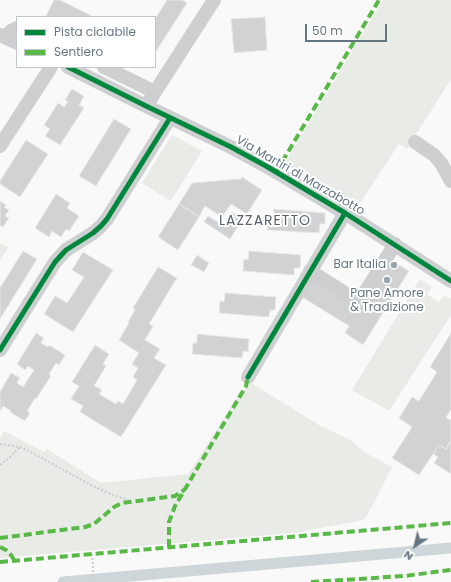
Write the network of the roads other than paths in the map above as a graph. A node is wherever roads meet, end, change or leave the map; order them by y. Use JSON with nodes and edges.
{"nodes":[{"id":1,"x":214,"y":0,"type":"edge"},
{"id":2,"x":16,"y":28,"type":"edge"},
{"id":3,"x":7,"y":38,"type":"edge"},
{"id":4,"x":50,"y":68,"type":"edge"},
{"id":5,"x":70,"y":68,"type":"edge"},
{"id":6,"x":106,"y":68,"type":"edge"},
{"id":7,"x":155,"y":92,"type":"junction"},
{"id":8,"x":146,"y":106,"type":"junction"},
{"id":9,"x":170,"y":118,"type":"junction"},
{"id":10,"x":415,"y":142,"type":"dead end"},
{"id":11,"x":0,"y":146,"type":"edge"},
{"id":12,"x":451,"y":181,"type":"edge"},
{"id":13,"x":345,"y":213,"type":"junction"},
{"id":14,"x":395,"y":244,"type":"junction"},
{"id":15,"x":310,"y":271,"type":"junction"},
{"id":16,"x":451,"y":281,"type":"edge"},
{"id":17,"x":0,"y":350,"type":"edge"},
{"id":18,"x":248,"y":377,"type":"dead end"}],
"edges":[{"from":1,"to":7,"type":"street"},
{"from":2,"to":3,"type":"street"},
{"from":4,"to":11,"type":"street"},
{"from":5,"to":8,"type":"street","name":"Via Martiri di Marzabotto"},
{"from":6,"to":7,"type":"street"},
{"from":7,"to":8,"type":"street"},
{"from":8,"to":9,"type":"street","name":"Via Martiri di Marzabotto"},
{"from":9,"to":13,"type":"street","name":"Via Martiri di Marzabotto"},
{"from":9,"to":17,"type":"street"},
{"from":10,"to":12,"type":"street"},
{"from":13,"to":14,"type":"street","name":"Via Martiri di Marzabotto"},
{"from":13,"to":15,"type":"street"},
{"from":14,"to":15,"type":"street"},
{"from":14,"to":16,"type":"street","name":"Via Martiri di Marzabotto"},
{"from":15,"to":18,"type":"street"}]}
